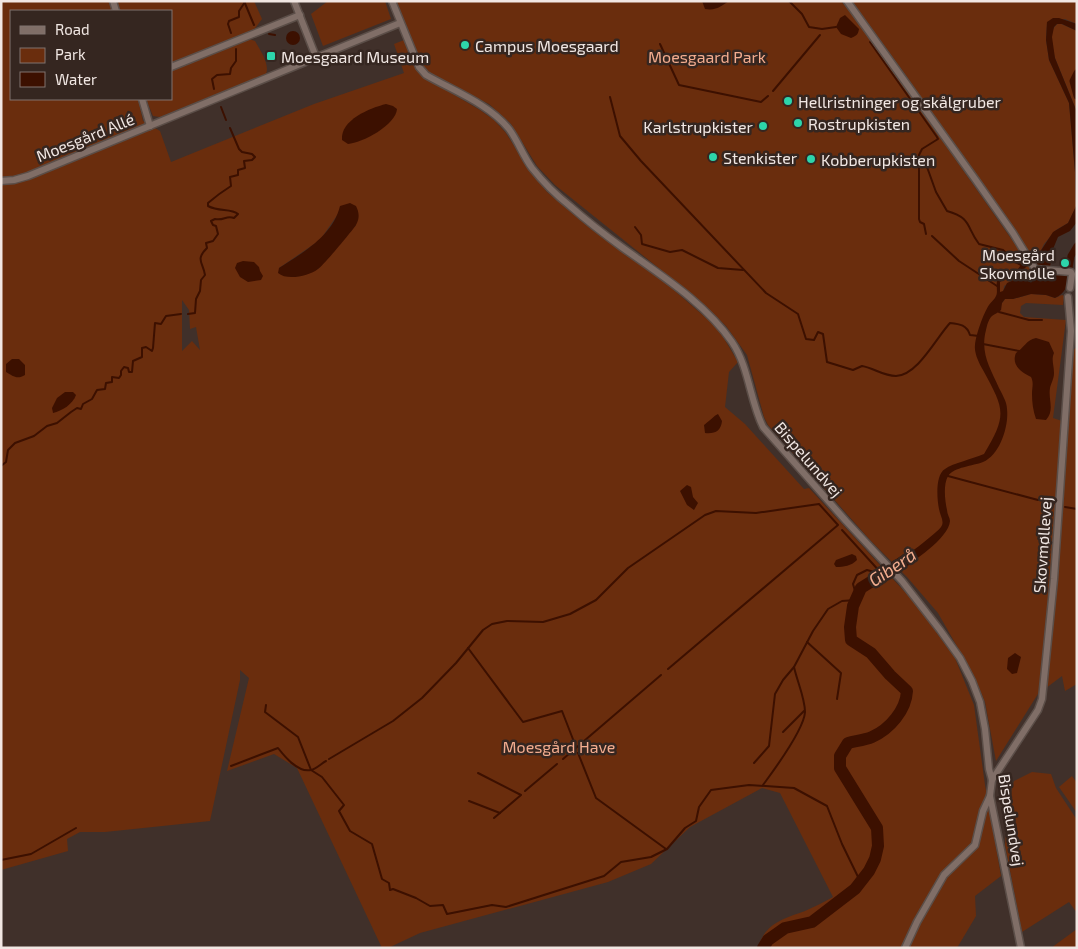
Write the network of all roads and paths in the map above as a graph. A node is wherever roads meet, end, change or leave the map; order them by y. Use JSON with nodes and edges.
{"nodes":[{"id":1,"x":294,"y":1,"type":"edge"},
{"id":2,"x":392,"y":1,"type":"edge"},
{"id":3,"x":847,"y":1,"type":"edge"},
{"id":4,"x":300,"y":15,"type":"junction"},
{"id":5,"x":400,"y":23,"type":"junction"},
{"id":6,"x":316,"y":57,"type":"junction"},
{"id":7,"x":172,"y":67,"type":"edge"},
{"id":8,"x":142,"y":100,"type":"edge"},
{"id":9,"x":150,"y":126,"type":"junction"},
{"id":10,"x":1,"y":181,"type":"edge"},
{"id":11,"x":1070,"y":288,"type":"dead end"},
{"id":12,"x":1068,"y":297,"type":"dead end"},
{"id":13,"x":992,"y":780,"type":"junction"},
{"id":14,"x":990,"y":796,"type":"junction"},
{"id":15,"x":905,"y":948,"type":"edge"},
{"id":16,"x":1021,"y":948,"type":"edge"}],
"edges":[{"from":1,"to":4,"type":"street"},
{"from":2,"to":5,"type":"street","name":"Bispelundvej"},
{"from":3,"to":11,"type":"street"},
{"from":4,"to":6,"type":"street"},
{"from":4,"to":7,"type":"street"},
{"from":5,"to":6,"type":"street","name":"Moesgård Allé"},
{"from":5,"to":13,"type":"street","name":"Bispelundvej"},
{"from":6,"to":9,"type":"street","name":"Moesgård Allé"},
{"from":8,"to":9,"type":"street"},
{"from":9,"to":10,"type":"street","name":"Moesgård Allé"},
{"from":12,"to":13,"type":"street","name":"Skovmøllevej"},
{"from":13,"to":14,"type":"street","name":"Bispelundvej"},
{"from":14,"to":15,"type":"street"},
{"from":14,"to":16,"type":"street","name":"Bispelundvej"}]}
